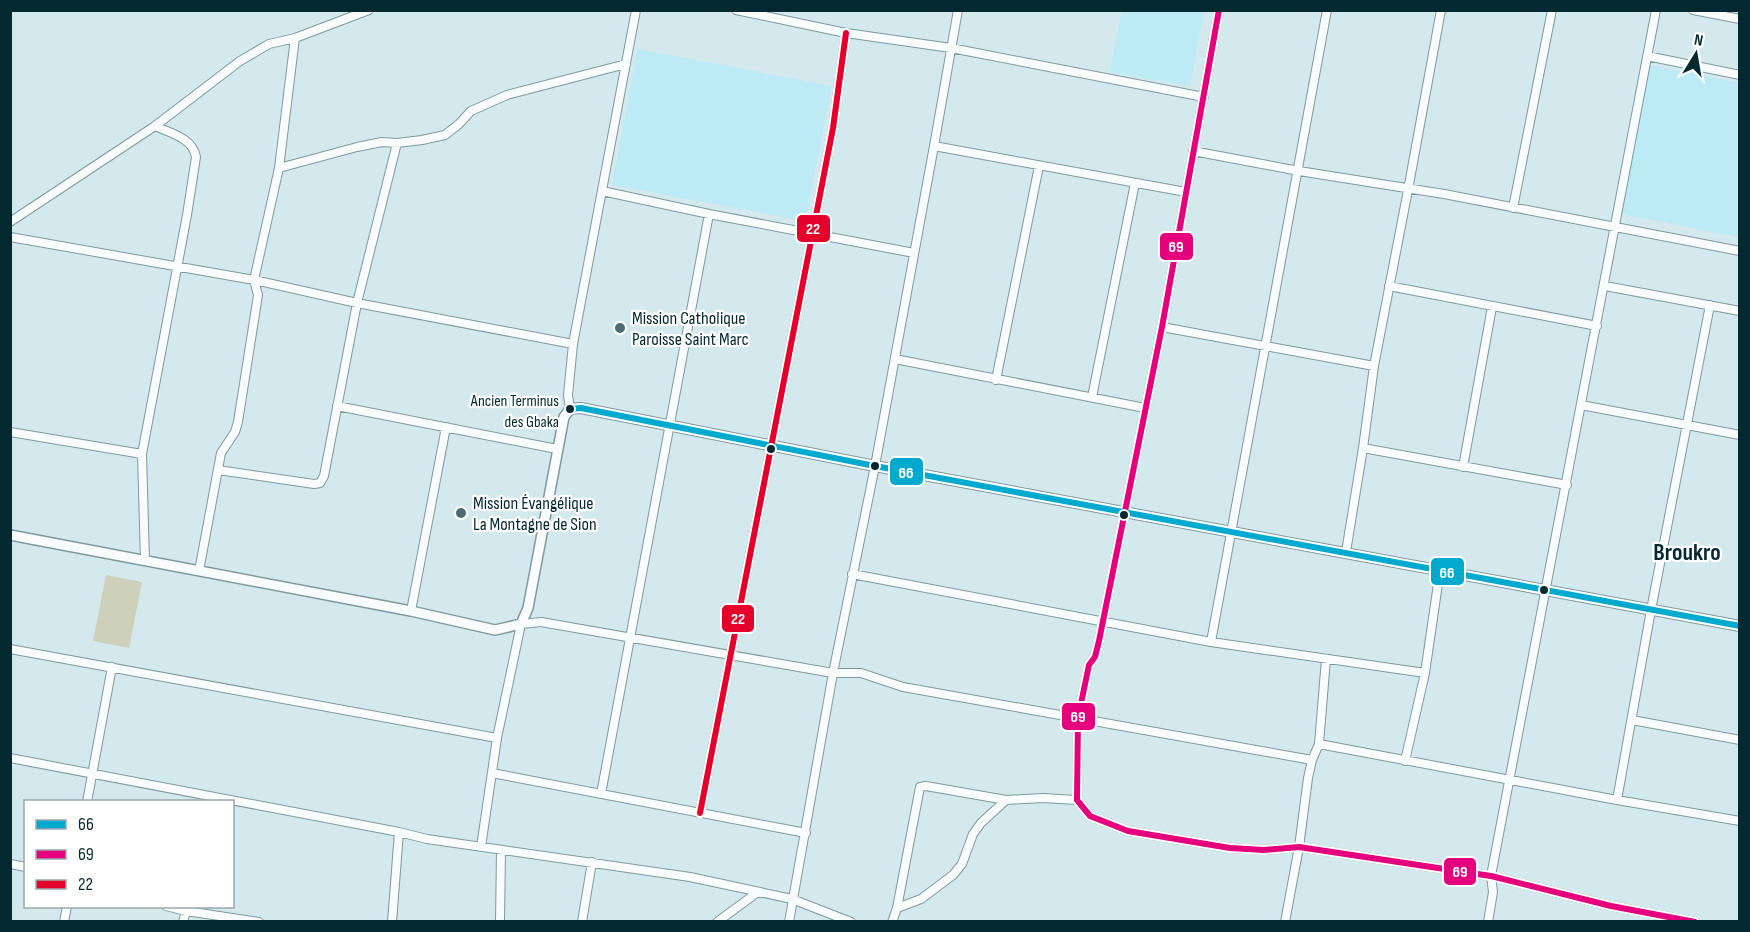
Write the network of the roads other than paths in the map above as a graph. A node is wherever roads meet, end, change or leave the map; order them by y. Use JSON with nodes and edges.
{"nodes":[{"id":1,"x":369,"y":10,"type":"edge"},
{"id":2,"x":636,"y":10,"type":"edge"},
{"id":3,"x":736,"y":10,"type":"edge"},
{"id":4,"x":958,"y":10,"type":"edge"},
{"id":5,"x":1219,"y":10,"type":"edge"},
{"id":6,"x":1327,"y":10,"type":"edge"},
{"id":7,"x":1441,"y":10,"type":"edge"},
{"id":8,"x":1552,"y":10,"type":"edge"},
{"id":9,"x":1656,"y":10,"type":"edge"},
{"id":10,"x":1693,"y":10,"type":"edge"},
{"id":11,"x":1740,"y":19,"type":"edge"},
{"id":12,"x":846,"y":33,"type":"junction"},
{"id":13,"x":296,"y":38,"type":"junction"},
{"id":14,"x":951,"y":48,"type":"junction"},
{"id":15,"x":1647,"y":56,"type":"junction"},
{"id":16,"x":626,"y":64,"type":"junction"},
{"id":17,"x":1740,"y":75,"type":"edge"},
{"id":18,"x":1204,"y":97,"type":"junction"},
{"id":19,"x":155,"y":126,"type":"junction"},
{"id":20,"x":397,"y":143,"type":"junction"},
{"id":21,"x":934,"y":146,"type":"junction"},
{"id":22,"x":1193,"y":151,"type":"junction"},
{"id":23,"x":1039,"y":166,"type":"junction"},
{"id":24,"x":279,"y":168,"type":"junction"},
{"id":25,"x":1299,"y":171,"type":"junction"},
{"id":26,"x":1135,"y":183,"type":"junction"},
{"id":27,"x":1408,"y":190,"type":"junction"},
{"id":28,"x":602,"y":191,"type":"junction"},
{"id":29,"x":1186,"y":192,"type":"junction"},
{"id":30,"x":1514,"y":208,"type":"junction"},
{"id":31,"x":709,"y":214,"type":"junction"},
{"id":32,"x":10,"y":222,"type":"edge"},
{"id":33,"x":1616,"y":228,"type":"junction"},
{"id":34,"x":811,"y":234,"type":"junction"},
{"id":35,"x":10,"y":237,"type":"edge"},
{"id":36,"x":1740,"y":251,"type":"edge"},
{"id":37,"x":914,"y":253,"type":"junction"},
{"id":38,"x":177,"y":267,"type":"junction"},
{"id":39,"x":254,"y":280,"type":"junction"},
{"id":40,"x":1389,"y":286,"type":"junction"},
{"id":41,"x":1605,"y":286,"type":"junction"},
{"id":42,"x":357,"y":303,"type":"junction"},
{"id":43,"x":1710,"y":305,"type":"junction"},
{"id":44,"x":1492,"y":307,"type":"junction"},
{"id":45,"x":1740,"y":311,"type":"edge"},
{"id":46,"x":1598,"y":326,"type":"junction"},
{"id":47,"x":1162,"y":327,"type":"junction"},
{"id":48,"x":573,"y":344,"type":"junction"},
{"id":49,"x":1266,"y":346,"type":"junction"},
{"id":50,"x":895,"y":359,"type":"junction"},
{"id":51,"x":1374,"y":366,"type":"junction"},
{"id":52,"x":996,"y":380,"type":"junction"},
{"id":53,"x":1092,"y":397,"type":"junction"},
{"id":54,"x":1581,"y":405,"type":"junction"},
{"id":55,"x":337,"y":406,"type":"junction"},
{"id":56,"x":1145,"y":408,"type":"junction"},
{"id":57,"x":570,"y":409,"type":"junction"},
{"id":58,"x":670,"y":425,"type":"junction"},
{"id":59,"x":1688,"y":425,"type":"junction"},
{"id":60,"x":446,"y":427,"type":"junction"},
{"id":61,"x":10,"y":432,"type":"edge"},
{"id":62,"x":1740,"y":435,"type":"edge"},
{"id":63,"x":772,"y":444,"type":"junction"},
{"id":64,"x":1364,"y":448,"type":"junction"},
{"id":65,"x":557,"y":449,"type":"junction"},
{"id":66,"x":142,"y":454,"type":"junction"},
{"id":67,"x":875,"y":465,"type":"junction"},
{"id":68,"x":1463,"y":467,"type":"junction"},
{"id":69,"x":218,"y":470,"type":"junction"},
{"id":70,"x":1567,"y":485,"type":"junction"},
{"id":71,"x":1125,"y":511,"type":"junction"},
{"id":72,"x":1231,"y":532,"type":"junction"},
{"id":73,"x":10,"y":535,"type":"edge"},
{"id":74,"x":1346,"y":552,"type":"junction"},
{"id":75,"x":145,"y":561,"type":"junction"},
{"id":76,"x":1440,"y":570,"type":"junction"},
{"id":77,"x":199,"y":571,"type":"junction"},
{"id":78,"x":852,"y":574,"type":"junction"},
{"id":79,"x":1547,"y":592,"type":"junction"},
{"id":80,"x":1651,"y":609,"type":"junction"},
{"id":81,"x":411,"y":612,"type":"junction"},
{"id":82,"x":1103,"y":621,"type":"junction"},
{"id":83,"x":521,"y":624,"type":"junction"},
{"id":84,"x":1740,"y":626,"type":"edge"},
{"id":85,"x":630,"y":639,"type":"junction"},
{"id":86,"x":1211,"y":642,"type":"junction"},
{"id":87,"x":10,"y":650,"type":"edge"},
{"id":88,"x":731,"y":657,"type":"junction"},
{"id":89,"x":1326,"y":659,"type":"junction"},
{"id":90,"x":112,"y":667,"type":"junction"},
{"id":91,"x":1425,"y":673,"type":"junction"},
{"id":92,"x":833,"y":674,"type":"junction"},
{"id":93,"x":1078,"y":718,"type":"junction"},
{"id":94,"x":1632,"y":720,"type":"junction"},
{"id":95,"x":497,"y":738,"type":"junction"},
{"id":96,"x":1740,"y":740,"type":"edge"},
{"id":97,"x":1318,"y":744,"type":"junction"},
{"id":98,"x":10,"y":758,"type":"edge"},
{"id":99,"x":1312,"y":760,"type":"junction"},
{"id":100,"x":1405,"y":761,"type":"junction"},
{"id":101,"x":492,"y":773,"type":"junction"},
{"id":102,"x":92,"y":774,"type":"junction"},
{"id":103,"x":1509,"y":779,"type":"junction"},
{"id":104,"x":601,"y":794,"type":"junction"},
{"id":105,"x":87,"y":800,"type":"edge"},
{"id":106,"x":230,"y":800,"type":"edge"},
{"id":107,"x":1006,"y":800,"type":"junction"},
{"id":108,"x":1077,"y":800,"type":"junction"},
{"id":109,"x":1617,"y":800,"type":"junction"},
{"id":110,"x":234,"y":801,"type":"edge"},
{"id":111,"x":700,"y":813,"type":"junction"},
{"id":112,"x":1740,"y":821,"type":"edge"},
{"id":113,"x":399,"y":832,"type":"junction"},
{"id":114,"x":806,"y":833,"type":"junction"},
{"id":115,"x":481,"y":847,"type":"junction"},
{"id":116,"x":1299,"y":848,"type":"junction"},
{"id":117,"x":501,"y":850,"type":"junction"},
{"id":118,"x":592,"y":862,"type":"junction"},
{"id":119,"x":1491,"y":876,"type":"junction"},
{"id":120,"x":758,"y":892,"type":"junction"},
{"id":121,"x":792,"y":899,"type":"junction"},
{"id":122,"x":173,"y":908,"type":"edge"},
{"id":123,"x":897,"y":908,"type":"junction"},
{"id":124,"x":186,"y":912,"type":"junction"},
{"id":125,"x":183,"y":921,"type":"edge"},
{"id":126,"x":258,"y":921,"type":"edge"},
{"id":127,"x":391,"y":921,"type":"edge"},
{"id":128,"x":500,"y":921,"type":"edge"},
{"id":129,"x":582,"y":921,"type":"edge"},
{"id":130,"x":717,"y":921,"type":"edge"},
{"id":131,"x":789,"y":921,"type":"edge"},
{"id":132,"x":851,"y":921,"type":"edge"},
{"id":133,"x":892,"y":921,"type":"edge"},
{"id":134,"x":1285,"y":921,"type":"edge"},
{"id":135,"x":1488,"y":921,"type":"edge"},
{"id":136,"x":1695,"y":921,"type":"edge"}],
"edges":[{"from":1,"to":13,"type":"street"},
{"from":2,"to":16,"type":"street"},
{"from":3,"to":12,"type":"street"},
{"from":4,"to":14,"type":"street"},
{"from":5,"to":18,"type":"street"},
{"from":6,"to":25,"type":"street"},
{"from":7,"to":27,"type":"street"},
{"from":8,"to":30,"type":"street"},
{"from":9,"to":15,"type":"street"},
{"from":10,"to":11,"type":"street"},
{"from":12,"to":14,"type":"street"},
{"from":12,"to":34,"type":"street"},
{"from":13,"to":19,"type":"street"},
{"from":13,"to":24,"type":"street"},
{"from":14,"to":18,"type":"street"},
{"from":14,"to":21,"type":"street"},
{"from":15,"to":17,"type":"street"},
{"from":15,"to":33,"type":"street"},
{"from":16,"to":20,"type":"street"},
{"from":16,"to":28,"type":"street"},
{"from":18,"to":22,"type":"street"},
{"from":19,"to":32,"type":"street"},
{"from":19,"to":38,"type":"street"},
{"from":20,"to":24,"type":"street"},
{"from":20,"to":42,"type":"street"},
{"from":21,"to":23,"type":"street"},
{"from":21,"to":37,"type":"street"},
{"from":22,"to":25,"type":"street"},
{"from":22,"to":29,"type":"street"},
{"from":23,"to":26,"type":"street"},
{"from":23,"to":52,"type":"street"},
{"from":24,"to":39,"type":"street"},
{"from":25,"to":27,"type":"street"},
{"from":25,"to":49,"type":"street"},
{"from":26,"to":29,"type":"street"},
{"from":26,"to":53,"type":"street"},
{"from":27,"to":30,"type":"street"},
{"from":27,"to":40,"type":"street"},
{"from":28,"to":31,"type":"street"},
{"from":28,"to":48,"type":"street"},
{"from":29,"to":47,"type":"street"},
{"from":30,"to":33,"type":"street"},
{"from":31,"to":34,"type":"street"},
{"from":31,"to":58,"type":"street"},
{"from":33,"to":36,"type":"street"},
{"from":33,"to":41,"type":"street"},
{"from":34,"to":37,"type":"street"},
{"from":34,"to":63,"type":"street"},
{"from":35,"to":38,"type":"street"},
{"from":37,"to":50,"type":"street"},
{"from":38,"to":39,"type":"street"},
{"from":38,"to":66,"type":"street"},
{"from":39,"to":42,"type":"street"},
{"from":39,"to":69,"type":"street"},
{"from":40,"to":44,"type":"street"},
{"from":40,"to":51,"type":"street"},
{"from":41,"to":43,"type":"street"},
{"from":41,"to":46,"type":"street"},
{"from":42,"to":48,"type":"street"},
{"from":42,"to":55,"type":"street"},
{"from":43,"to":45,"type":"street"},
{"from":43,"to":59,"type":"street"},
{"from":44,"to":46,"type":"street"},
{"from":44,"to":68,"type":"street"},
{"from":46,"to":54,"type":"street"},
{"from":47,"to":49,"type":"street"},
{"from":47,"to":56,"type":"street"},
{"from":48,"to":57,"type":"street"},
{"from":49,"to":51,"type":"street"},
{"from":49,"to":72,"type":"street"},
{"from":50,"to":52,"type":"street"},
{"from":50,"to":67,"type":"street"},
{"from":51,"to":64,"type":"street"},
{"from":52,"to":53,"type":"street"},
{"from":53,"to":56,"type":"street"},
{"from":54,"to":59,"type":"street"},
{"from":54,"to":70,"type":"street"},
{"from":55,"to":60,"type":"street"},
{"from":55,"to":69,"type":"street"},
{"from":56,"to":71,"type":"street"},
{"from":57,"to":58,"type":"street"},
{"from":57,"to":65,"type":"street"},
{"from":58,"to":63,"type":"street"},
{"from":58,"to":85,"type":"street"},
{"from":59,"to":62,"type":"street"},
{"from":59,"to":80,"type":"street"},
{"from":60,"to":65,"type":"street"},
{"from":60,"to":81,"type":"street"},
{"from":61,"to":66,"type":"street"},
{"from":63,"to":67,"type":"street"},
{"from":63,"to":88,"type":"street"},
{"from":64,"to":68,"type":"street"},
{"from":64,"to":74,"type":"street"},
{"from":65,"to":83,"type":"street"},
{"from":66,"to":75,"type":"street"},
{"from":67,"to":71,"type":"street"},
{"from":67,"to":78,"type":"street"},
{"from":68,"to":70,"type":"street"},
{"from":69,"to":77,"type":"street"},
{"from":70,"to":79,"type":"street"},
{"from":71,"to":72,"type":"street"},
{"from":71,"to":82,"type":"street"},
{"from":72,"to":74,"type":"street"},
{"from":72,"to":86,"type":"street"},
{"from":73,"to":75,"type":"street"},
{"from":74,"to":76,"type":"street"},
{"from":75,"to":77,"type":"street"},
{"from":76,"to":79,"type":"street"},
{"from":76,"to":91,"type":"street"},
{"from":77,"to":81,"type":"street"},
{"from":78,"to":82,"type":"street"},
{"from":78,"to":92,"type":"street"},
{"from":79,"to":80,"type":"street"},
{"from":79,"to":103,"type":"street"},
{"from":80,"to":84,"type":"street"},
{"from":80,"to":94,"type":"street"},
{"from":81,"to":83,"type":"street"},
{"from":82,"to":86,"type":"street"},
{"from":82,"to":93,"type":"street"},
{"from":83,"to":85,"type":"street"},
{"from":83,"to":95,"type":"street"},
{"from":85,"to":88,"type":"street"},
{"from":85,"to":104,"type":"street"},
{"from":86,"to":89,"type":"street"},
{"from":87,"to":90,"type":"street"},
{"from":88,"to":92,"type":"street"},
{"from":88,"to":111,"type":"street"},
{"from":89,"to":91,"type":"street"},
{"from":89,"to":97,"type":"street"},
{"from":90,"to":95,"type":"street"},
{"from":90,"to":102,"type":"street"},
{"from":91,"to":100,"type":"street"},
{"from":92,"to":93,"type":"street"},
{"from":92,"to":114,"type":"street"},
{"from":93,"to":99,"type":"street"},
{"from":93,"to":108,"type":"street"},
{"from":94,"to":96,"type":"street"},
{"from":94,"to":109,"type":"street"},
{"from":95,"to":101,"type":"street"},
{"from":97,"to":99,"type":"street"},
{"from":97,"to":100,"type":"street"},
{"from":98,"to":102,"type":"street"},
{"from":99,"to":116,"type":"street"},
{"from":100,"to":103,"type":"street"},
{"from":101,"to":104,"type":"street"},
{"from":101,"to":115,"type":"street"},
{"from":102,"to":105,"type":"street"},
{"from":102,"to":106,"type":"street"},
{"from":103,"to":109,"type":"street"},
{"from":103,"to":119,"type":"street"},
{"from":104,"to":111,"type":"street"},
{"from":107,"to":108,"type":"street"},
{"from":107,"to":123,"type":"street"},
{"from":107,"to":123,"type":"street"},
{"from":108,"to":116,"type":"street"},
{"from":109,"to":112,"type":"street"},
{"from":110,"to":113,"type":"street"},
{"from":111,"to":114,"type":"street"},
{"from":113,"to":115,"type":"street"},
{"from":113,"to":127,"type":"street"},
{"from":114,"to":121,"type":"street"},
{"from":115,"to":117,"type":"street"},
{"from":116,"to":119,"type":"street"},
{"from":116,"to":134,"type":"street"},
{"from":117,"to":118,"type":"street"},
{"from":117,"to":128,"type":"street"},
{"from":118,"to":120,"type":"street"},
{"from":118,"to":129,"type":"street"},
{"from":119,"to":135,"type":"street"},
{"from":119,"to":136,"type":"street"},
{"from":120,"to":121,"type":"street"},
{"from":120,"to":130,"type":"street"},
{"from":121,"to":131,"type":"street"},
{"from":121,"to":132,"type":"street"},
{"from":122,"to":124,"type":"street"},
{"from":123,"to":133,"type":"street"},
{"from":124,"to":125,"type":"street"},
{"from":124,"to":126,"type":"street"}]}
